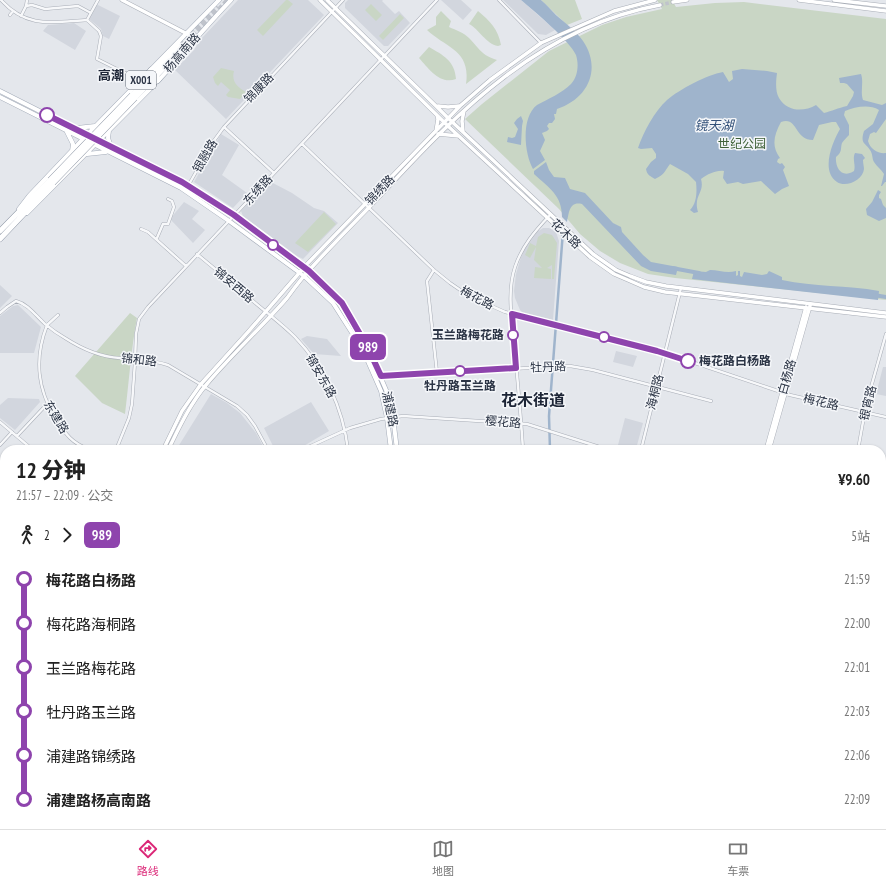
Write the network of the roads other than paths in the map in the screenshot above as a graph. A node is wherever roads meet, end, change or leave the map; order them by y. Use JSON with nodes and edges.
{"nodes":[{"id":1,"x":1,"y":0,"type":"edge"},
{"id":2,"x":27,"y":0,"type":"edge"},
{"id":3,"x":98,"y":0,"type":"edge"},
{"id":4,"x":122,"y":0,"type":"edge"},
{"id":5,"x":219,"y":0,"type":"edge"},
{"id":6,"x":231,"y":0,"type":"edge"},
{"id":7,"x":320,"y":0,"type":"edge"},
{"id":8,"x":327,"y":0,"type":"edge"},
{"id":9,"x":343,"y":0,"type":"edge"},
{"id":10,"x":437,"y":0,"type":"edge"},
{"id":11,"x":499,"y":0,"type":"edge"},
{"id":12,"x":653,"y":0,"type":"edge"},
{"id":13,"x":679,"y":0,"type":"edge"},
{"id":14,"x":687,"y":0,"type":"edge"},
{"id":15,"x":799,"y":0,"type":"edge"},
{"id":16,"x":834,"y":0,"type":"edge"},
{"id":17,"x":673,"y":2,"type":"dead end"},
{"id":18,"x":847,"y":2,"type":"edge"},
{"id":19,"x":660,"y":5,"type":"tunnel mouth"},
{"id":20,"x":26,"y":6,"type":"junction"},
{"id":21,"x":654,"y":6,"type":"junction"},
{"id":22,"x":886,"y":6,"type":"edge"},
{"id":23,"x":336,"y":8,"type":"junction"},
{"id":24,"x":13,"y":11,"type":"junction"},
{"id":25,"x":886,"y":11,"type":"edge"},
{"id":26,"x":332,"y":12,"type":"junction"},
{"id":27,"x":91,"y":13,"type":"junction"},
{"id":28,"x":10,"y":15,"type":"dead end"},
{"id":29,"x":21,"y":16,"type":"junction"},
{"id":30,"x":87,"y":20,"type":"junction"},
{"id":31,"x":186,"y":34,"type":"junction"},
{"id":32,"x":195,"y":38,"type":"junction"},
{"id":33,"x":541,"y":43,"type":"junction"},
{"id":34,"x":181,"y":46,"type":"tunnel mouth"},
{"id":35,"x":385,"y":55,"type":"junction"},
{"id":36,"x":381,"y":59,"type":"junction"},
{"id":37,"x":151,"y":70,"type":"junction"},
{"id":38,"x":137,"y":79,"type":"dead end"},
{"id":39,"x":159,"y":79,"type":"junction"},
{"id":40,"x":1,"y":94,"type":"edge"},
{"id":41,"x":133,"y":97,"type":"junction"},
{"id":42,"x":436,"y":106,"type":"junction"},
{"id":43,"x":460,"y":106,"type":"junction"},
{"id":44,"x":464,"y":110,"type":"junction"},
{"id":45,"x":437,"y":114,"type":"junction"},
{"id":46,"x":450,"y":120,"type":"junction"},
{"id":47,"x":446,"y":123,"type":"junction"},
{"id":48,"x":96,"y":126,"type":"junction"},
{"id":49,"x":224,"y":126,"type":"junction"},
{"id":50,"x":74,"y":128,"type":"junction"},
{"id":51,"x":109,"y":130,"type":"junction"},
{"id":52,"x":66,"y":131,"type":"junction"},
{"id":53,"x":463,"y":132,"type":"junction"},
{"id":54,"x":437,"y":133,"type":"junction"},
{"id":55,"x":87,"y":135,"type":"junction"},
{"id":56,"x":460,"y":136,"type":"junction"},
{"id":57,"x":82,"y":140,"type":"junction"},
{"id":58,"x":99,"y":141,"type":"junction"},
{"id":59,"x":302,"y":144,"type":"junction"},
{"id":60,"x":94,"y":146,"type":"junction"},
{"id":61,"x":112,"y":147,"type":"junction"},
{"id":62,"x":72,"y":152,"type":"junction"},
{"id":63,"x":108,"y":152,"type":"junction"},
{"id":64,"x":86,"y":154,"type":"junction"},
{"id":65,"x":274,"y":173,"type":"junction"},
{"id":66,"x":188,"y":186,"type":"junction"},
{"id":67,"x":168,"y":199,"type":"dead end"},
{"id":68,"x":367,"y":206,"type":"junction"},
{"id":69,"x":234,"y":215,"type":"junction"},
{"id":70,"x":549,"y":216,"type":"junction"},
{"id":71,"x":229,"y":220,"type":"junction"},
{"id":72,"x":13,"y":222,"type":"junction"},
{"id":73,"x":141,"y":229,"type":"dead end"},
{"id":74,"x":0,"y":231,"type":"edge"},
{"id":75,"x":568,"y":234,"type":"junction"},
{"id":76,"x":156,"y":238,"type":"junction"},
{"id":77,"x":0,"y":239,"type":"edge"},
{"id":78,"x":197,"y":254,"type":"junction"},
{"id":79,"x":186,"y":266,"type":"junction"},
{"id":80,"x":304,"y":268,"type":"junction"},
{"id":81,"x":434,"y":270,"type":"junction"},
{"id":82,"x":309,"y":271,"type":"junction"},
{"id":83,"x":300,"y":272,"type":"junction"},
{"id":84,"x":304,"y":276,"type":"junction"},
{"id":85,"x":681,"y":288,"type":"junction"},
{"id":86,"x":680,"y":293,"type":"junction"},
{"id":87,"x":808,"y":306,"type":"junction"},
{"id":88,"x":266,"y":311,"type":"junction"},
{"id":89,"x":0,"y":313,"type":"edge"},
{"id":90,"x":886,"y":313,"type":"edge"},
{"id":91,"x":512,"y":314,"type":"junction"},
{"id":92,"x":58,"y":315,"type":"dead end"},
{"id":93,"x":271,"y":315,"type":"junction"},
{"id":94,"x":886,"y":318,"type":"edge"},
{"id":95,"x":47,"y":325,"type":"junction"},
{"id":96,"x":886,"y":334,"type":"edge"},
{"id":97,"x":665,"y":353,"type":"junction"},
{"id":98,"x":136,"y":358,"type":"junction"},
{"id":99,"x":516,"y":368,"type":"junction"},
{"id":100,"x":437,"y":372,"type":"junction"},
{"id":101,"x":381,"y":376,"type":"junction"},
{"id":102,"x":203,"y":385,"type":"junction"},
{"id":103,"x":657,"y":386,"type":"junction"},
{"id":104,"x":784,"y":393,"type":"junction"},
{"id":105,"x":711,"y":401,"type":"dead end"},
{"id":106,"x":47,"y":404,"type":"junction"},
{"id":107,"x":865,"y":412,"type":"junction"},
{"id":108,"x":393,"y":417,"type":"junction"},
{"id":109,"x":886,"y":417,"type":"edge"},
{"id":110,"x":387,"y":418,"type":"junction"},
{"id":111,"x":0,"y":422,"type":"edge"},
{"id":112,"x":521,"y":423,"type":"junction"},
{"id":113,"x":344,"y":430,"type":"junction"},
{"id":114,"x":12,"y":432,"type":"junction"},
{"id":115,"x":17,"y":436,"type":"junction"},
{"id":116,"x":0,"y":445,"type":"edge"},
{"id":117,"x":26,"y":445,"type":"edge"},
{"id":118,"x":82,"y":445,"type":"edge"},
{"id":119,"x":118,"y":445,"type":"edge"},
{"id":120,"x":165,"y":445,"type":"edge"},
{"id":121,"x":170,"y":445,"type":"edge"},
{"id":122,"x":265,"y":445,"type":"edge"},
{"id":123,"x":312,"y":445,"type":"edge"},
{"id":124,"x":347,"y":445,"type":"edge"},
{"id":125,"x":390,"y":445,"type":"edge"},
{"id":126,"x":396,"y":445,"type":"edge"},
{"id":127,"x":523,"y":445,"type":"edge"},
{"id":128,"x":594,"y":445,"type":"edge"},
{"id":129,"x":642,"y":445,"type":"edge"},
{"id":130,"x":769,"y":445,"type":"edge"},
{"id":131,"x":859,"y":445,"type":"edge"}],
"edges":[{"from":1,"to":24,"type":"street"},
{"from":2,"to":20,"type":"street"},
{"from":3,"to":27,"type":"street"},
{"from":4,"to":31,"type":"main road"},
{"from":5,"to":31,"type":"main road","name":"杨高南路","number":"X001"},
{"from":6,"to":32,"type":"main road","name":"杨高南路","number":"X001"},
{"from":7,"to":26,"type":"main road","name":"花木路"},
{"from":8,"to":23,"type":"main road","name":"花木路"},
{"from":9,"to":23,"type":"street","name":"锦康路"},
{"from":10,"to":35,"type":"street","name":"东绣路"},
{"from":11,"to":33,"type":"street"},
{"from":12,"to":21,"type":"street"},
{"from":12,"to":33,"type":"main road","name":"锦绣路"},
{"from":13,"to":14,"type":"main road"},
{"from":13,"to":17,"type":"main road"},
{"from":15,"to":18,"type":"main road"},
{"from":16,"to":18,"type":"main road"},
{"from":18,"to":22,"type":"main road"},
{"from":18,"to":25,"type":"main road"},
{"from":19,"to":21,"type":"main road","name":"锦绣路"},
{"from":20,"to":27,"type":"street"},
{"from":20,"to":29,"type":"street"},
{"from":21,"to":44,"type":"main road","name":"锦绣路"},
{"from":23,"to":26,"type":"street","name":"锦康路"},
{"from":23,"to":35,"type":"main road","name":"花木路"},
{"from":24,"to":28,"type":"street"},
{"from":24,"to":29,"type":"street"},
{"from":26,"to":36,"type":"main road","name":"花木路"},
{"from":26,"to":49,"type":"street","name":"锦康路"},
{"from":27,"to":30,"type":"street"},
{"from":29,"to":30,"type":"street"},
{"from":30,"to":38,"type":"street"},
{"from":31,"to":32,"type":"main road"},
{"from":31,"to":37,"type":"main road","name":"杨高南路","number":"X001"},
{"from":32,"to":39,"type":"main road","name":"杨高南路","number":"X001"},
{"from":33,"to":43,"type":"main road","name":"锦绣路"},
{"from":34,"to":41,"type":"highway","name":"杨高南路","number":"X001"},
{"from":35,"to":36,"type":"street","name":"东绣路"},
{"from":35,"to":42,"type":"main road","name":"花木路"},
{"from":36,"to":45,"type":"main road","name":"花木路"},
{"from":36,"to":59,"type":"street","name":"东绣路"},
{"from":37,"to":41,"type":"highway"},
{"from":37,"to":48,"type":"main road","name":"杨高南路","number":"X001"},
{"from":39,"to":41,"type":"highway"},
{"from":39,"to":51,"type":"main road","name":"杨高南路","number":"X001"},
{"from":40,"to":50,"type":"main road","name":"浦建路"},
{"from":40,"to":52,"type":"main road","name":"浦建路"},
{"from":41,"to":72,"type":"highway","name":"杨高南路","number":"X001","bridge":true},
{"from":42,"to":43,"type":"main road"},
{"from":42,"to":46,"type":"main road","name":"花木路"},
{"from":43,"to":46,"type":"main road","name":"锦绣路"},
{"from":44,"to":46,"type":"main road","name":"锦绣路"},
{"from":44,"to":53,"type":"main road"},
{"from":45,"to":47,"type":"main road","name":"花木路"},
{"from":45,"to":54,"type":"main road"},
{"from":46,"to":47,"type":"main road","name":"锦绣路"},
{"from":46,"to":53,"type":"main road","name":"花木路"},
{"from":47,"to":54,"type":"main road","name":"锦绣路"},
{"from":47,"to":56,"type":"main road","name":"花木路"},
{"from":48,"to":50,"type":"main road"},
{"from":48,"to":55,"type":"main road","name":"杨高南路","number":"X001"},
{"from":49,"to":65,"type":"street"},
{"from":49,"to":66,"type":"street","name":"银融路"},
{"from":50,"to":55,"type":"main road","name":"浦建路"},
{"from":51,"to":58,"type":"main road","name":"杨高南路","number":"X001"},
{"from":51,"to":61,"type":"main road"},
{"from":52,"to":57,"type":"main road","name":"浦建路"},
{"from":52,"to":62,"type":"main road"},
{"from":53,"to":70,"type":"main road","name":"花木路"},
{"from":54,"to":56,"type":"main road"},
{"from":54,"to":68,"type":"main road","name":"锦绣路"},
{"from":55,"to":57,"type":"main road","name":"杨高南路","number":"X001"},
{"from":55,"to":58,"type":"main road","name":"浦建路"},
{"from":56,"to":70,"type":"main road","name":"花木路"},
{"from":57,"to":60,"type":"main road","name":"浦建路"},
{"from":57,"to":62,"type":"main road","name":"杨高南路","number":"X001"},
{"from":58,"to":60,"type":"main road","name":"杨高南路","number":"X001"},
{"from":58,"to":61,"type":"main road","name":"浦建路"},
{"from":59,"to":65,"type":"street","name":"东绣路"},
{"from":59,"to":68,"type":"street","name":"梅花路"},
{"from":60,"to":63,"type":"main road","name":"浦建路"},
{"from":60,"to":64,"type":"main road","name":"杨高南路","number":"X001"},
{"from":61,"to":66,"type":"main road","name":"浦建路"},
{"from":62,"to":72,"type":"main road","name":"杨高南路","number":"X001"},
{"from":63,"to":64,"type":"main road"},
{"from":63,"to":71,"type":"main road","name":"浦建路"},
{"from":64,"to":72,"type":"main road","name":"杨高南路","number":"X001"},
{"from":65,"to":69,"type":"street","name":"东绣路"},
{"from":66,"to":69,"type":"main road","name":"浦建路"},
{"from":67,"to":76,"type":"street"},
{"from":68,"to":80,"type":"main road","name":"锦绣路"},
{"from":68,"to":81,"type":"street","name":"梅花路"},
{"from":68,"to":82,"type":"main road","name":"锦绣路"},
{"from":69,"to":71,"type":"street","name":"东绣路"},
{"from":69,"to":80,"type":"main road","name":"浦建路"},
{"from":70,"to":75,"type":"main road","name":"花木路"},
{"from":70,"to":75,"type":"main road","name":"花木路"},
{"from":70,"to":91,"type":"street"},
{"from":71,"to":78,"type":"street","name":"东绣路"},
{"from":71,"to":83,"type":"main road","name":"浦建路"},
{"from":72,"to":74,"type":"highway","name":"杨高南路","number":"X001"},
{"from":72,"to":77,"type":"highway","name":"杨高南路","number":"X001"},
{"from":73,"to":76,"type":"street"},
{"from":75,"to":85,"type":"main road","name":"花木路"},
{"from":75,"to":86,"type":"main road","name":"花木路"},
{"from":76,"to":79,"type":"street"},
{"from":78,"to":79,"type":"street","name":"东绣路"},
{"from":78,"to":88,"type":"street","name":"锦安西路"},
{"from":79,"to":98,"type":"street","name":"东绣路"},
{"from":80,"to":82,"type":"main road","name":"浦建路"},
{"from":80,"to":83,"type":"main road","name":"锦绣路"},
{"from":81,"to":91,"type":"street","name":"梅花路"},
{"from":81,"to":100,"type":"street"},
{"from":82,"to":84,"type":"main road","name":"锦绣路"},
{"from":82,"to":101,"type":"main road","name":"浦建路"},
{"from":83,"to":84,"type":"main road","name":"浦建路"},
{"from":83,"to":88,"type":"main road","name":"锦绣路"},
{"from":84,"to":93,"type":"main road","name":"锦绣路"},
{"from":84,"to":110,"type":"main road","name":"浦建路"},
{"from":85,"to":86,"type":"street","name":"海桐路"},
{"from":85,"to":87,"type":"main road","name":"花木路"},
{"from":86,"to":87,"type":"main road","name":"花木路"},
{"from":86,"to":97,"type":"street","name":"海桐路"},
{"from":87,"to":90,"type":"main road","name":"花木路"},
{"from":87,"to":94,"type":"main road","name":"花木路"},
{"from":87,"to":104,"type":"main road","name":"白杨路"},
{"from":88,"to":93,"type":"street","name":"锦安西路"},
{"from":88,"to":102,"type":"main road","name":"锦绣路"},
{"from":89,"to":95,"type":"street","name":"锦和路"},
{"from":91,"to":97,"type":"street","name":"梅花路"},
{"from":91,"to":99,"type":"street"},
{"from":92,"to":95,"type":"street"},
{"from":93,"to":102,"type":"main road","name":"锦绣路"},
{"from":93,"to":113,"type":"street","name":"锦安东路"},
{"from":95,"to":98,"type":"street","name":"锦和路"},
{"from":95,"to":106,"type":"street","name":"东建路"},
{"from":96,"to":107,"type":"street","name":"银宵路"},
{"from":97,"to":103,"type":"street","name":"海桐路"},
{"from":97,"to":104,"type":"street","name":"梅花路"},
{"from":98,"to":102,"type":"street","name":"锦和路"},
{"from":98,"to":119,"type":"street","name":"东绣路"},
{"from":99,"to":100,"type":"street","name":"牡丹路"},
{"from":99,"to":103,"type":"street","name":"牡丹路"},
{"from":99,"to":112,"type":"street"},
{"from":100,"to":101,"type":"street","name":"牡丹路"},
{"from":101,"to":108,"type":"main road","name":"浦建路"},
{"from":102,"to":120,"type":"main road","name":"锦绣路"},
{"from":102,"to":121,"type":"main road","name":"锦绣路"},
{"from":102,"to":122,"type":"street","name":"锦和路"},
{"from":103,"to":105,"type":"street","name":"牡丹路"},
{"from":103,"to":129,"type":"street","name":"海桐路"},
{"from":104,"to":107,"type":"street","name":"梅花路"},
{"from":104,"to":130,"type":"main road","name":"白杨路"},
{"from":106,"to":115,"type":"street"},
{"from":106,"to":118,"type":"street","name":"东建路"},
{"from":107,"to":109,"type":"street","name":"梅花路"},
{"from":107,"to":131,"type":"street","name":"银宵路"},
{"from":108,"to":110,"type":"street"},
{"from":108,"to":112,"type":"street","name":"樱花路"},
{"from":108,"to":126,"type":"main road","name":"浦建路"},
{"from":110,"to":113,"type":"street"},
{"from":110,"to":125,"type":"main road","name":"浦建路"},
{"from":111,"to":114,"type":"street"},
{"from":112,"to":127,"type":"street"},
{"from":112,"to":128,"type":"street","name":"樱花路"},
{"from":113,"to":123,"type":"street"},
{"from":113,"to":124,"type":"street","name":"锦安东路"},
{"from":114,"to":115,"type":"street"},
{"from":114,"to":116,"type":"street"},
{"from":115,"to":117,"type":"street"}]}
